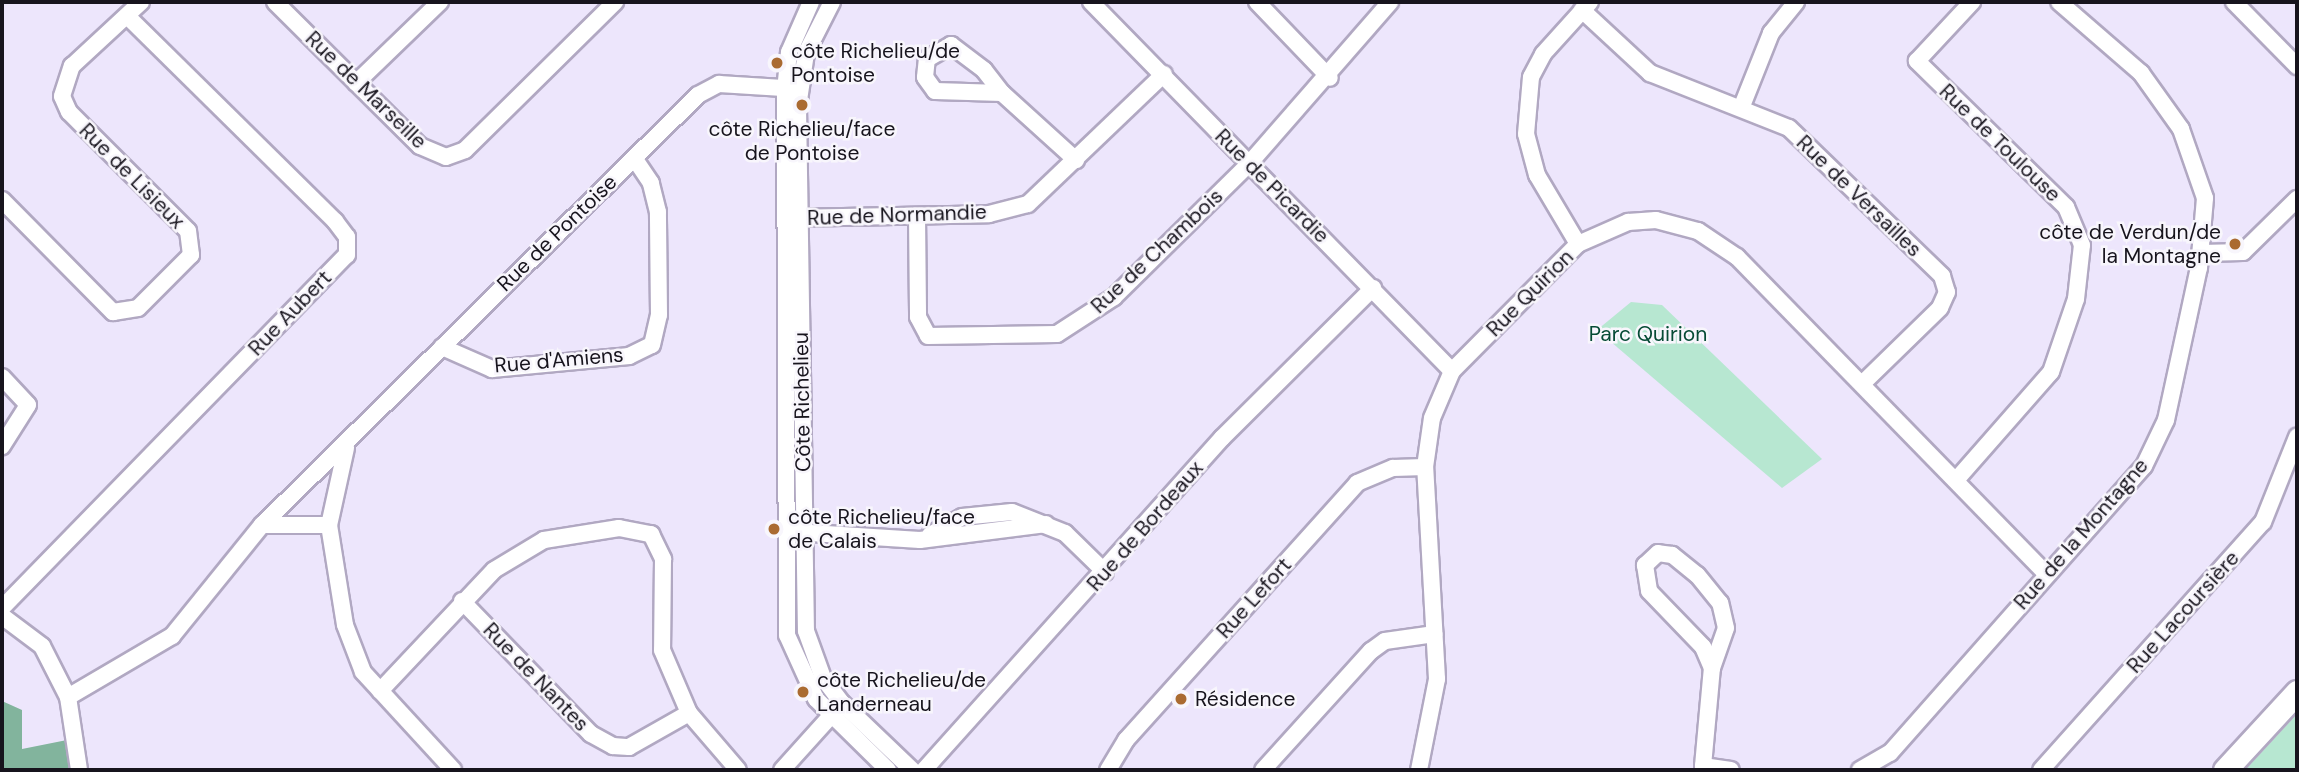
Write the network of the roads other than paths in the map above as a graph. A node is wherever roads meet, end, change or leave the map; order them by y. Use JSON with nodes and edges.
{"nodes":[{"id":1,"x":141,"y":2,"type":"edge"},
{"id":2,"x":275,"y":2,"type":"edge"},
{"id":3,"x":440,"y":2,"type":"edge"},
{"id":4,"x":615,"y":2,"type":"edge"},
{"id":5,"x":811,"y":2,"type":"edge"},
{"id":6,"x":832,"y":2,"type":"edge"},
{"id":7,"x":1091,"y":2,"type":"edge"},
{"id":8,"x":1257,"y":2,"type":"edge"},
{"id":9,"x":1390,"y":2,"type":"edge"},
{"id":10,"x":1796,"y":2,"type":"edge"},
{"id":11,"x":1972,"y":2,"type":"edge"},
{"id":12,"x":2060,"y":2,"type":"edge"},
{"id":13,"x":2234,"y":2,"type":"edge"},
{"id":14,"x":1586,"y":6,"type":"edge"},
{"id":15,"x":127,"y":16,"type":"junction"},
{"id":16,"x":2297,"y":66,"type":"edge"},
{"id":17,"x":1164,"y":74,"type":"junction"},
{"id":18,"x":1330,"y":78,"type":"junction"},
{"id":19,"x":356,"y":83,"type":"junction"},
{"id":20,"x":792,"y":88,"type":"junction"},
{"id":21,"x":1002,"y":93,"type":"junction"},
{"id":22,"x":1742,"y":106,"type":"junction"},
{"id":23,"x":634,"y":158,"type":"junction"},
{"id":24,"x":1076,"y":160,"type":"junction"},
{"id":25,"x":1248,"y":165,"type":"junction"},
{"id":26,"x":2,"y":200,"type":"edge"},
{"id":27,"x":2295,"y":206,"type":"edge"},
{"id":28,"x":917,"y":216,"type":"junction"},
{"id":29,"x":793,"y":218,"type":"junction"},
{"id":30,"x":1578,"y":244,"type":"junction"},
{"id":31,"x":2201,"y":253,"type":"junction"},
{"id":32,"x":1373,"y":288,"type":"junction"},
{"id":33,"x":442,"y":347,"type":"junction"},
{"id":34,"x":1452,"y":371,"type":"junction"},
{"id":35,"x":2,"y":377,"type":"edge"},
{"id":36,"x":1864,"y":382,"type":"junction"},
{"id":37,"x":2297,"y":437,"type":"edge"},
{"id":38,"x":2,"y":446,"type":"edge"},
{"id":39,"x":346,"y":448,"type":"junction"},
{"id":40,"x":1425,"y":467,"type":"junction"},
{"id":41,"x":1957,"y":479,"type":"junction"},
{"id":42,"x":262,"y":525,"type":"junction"},
{"id":43,"x":329,"y":526,"type":"junction"},
{"id":44,"x":786,"y":532,"type":"junction"},
{"id":45,"x":804,"y":533,"type":"junction"},
{"id":46,"x":1105,"y":572,"type":"junction"},
{"id":47,"x":2048,"y":575,"type":"junction"},
{"id":48,"x":462,"y":601,"type":"junction"},
{"id":49,"x":2,"y":608,"type":"edge"},
{"id":50,"x":2,"y":616,"type":"edge"},
{"id":51,"x":1435,"y":634,"type":"junction"},
{"id":52,"x":1712,"y":668,"type":"junction"},
{"id":53,"x":380,"y":691,"type":"junction"},
{"id":54,"x":2297,"y":692,"type":"edge"},
{"id":55,"x":68,"y":697,"type":"junction"},
{"id":56,"x":842,"y":702,"type":"junction"},
{"id":57,"x":689,"y":713,"type":"junction"},
{"id":58,"x":831,"y":716,"type":"junction"},
{"id":59,"x":447,"y":768,"type":"edge"},
{"id":60,"x":1701,"y":768,"type":"edge"},
{"id":61,"x":79,"y":770,"type":"edge"},
{"id":62,"x":738,"y":770,"type":"edge"},
{"id":63,"x":782,"y":770,"type":"edge"},
{"id":64,"x":888,"y":770,"type":"edge"},
{"id":65,"x":912,"y":770,"type":"edge"},
{"id":66,"x":924,"y":770,"type":"edge"},
{"id":67,"x":1108,"y":770,"type":"edge"},
{"id":68,"x":1263,"y":770,"type":"edge"},
{"id":69,"x":1419,"y":770,"type":"edge"},
{"id":70,"x":1731,"y":770,"type":"edge"},
{"id":71,"x":1860,"y":770,"type":"edge"},
{"id":72,"x":2041,"y":770,"type":"edge"},
{"id":73,"x":2225,"y":770,"type":"edge"}],
"edges":[{"from":1,"to":15,"type":"street","name":"Rue de Lisieux"},
{"from":2,"to":19,"type":"street","name":"Rue de Marseille"},
{"from":3,"to":19,"type":"street"},
{"from":4,"to":19,"type":"street","name":"Rue de Marseille"},
{"from":5,"to":20,"type":"street","name":"Côte Richelieu"},
{"from":6,"to":20,"type":"street","name":"Côte Richelieu"},
{"from":7,"to":17,"type":"street","name":"Rue de Picardie"},
{"from":8,"to":18,"type":"street"},
{"from":9,"to":18,"type":"street","name":"Rue de Chambois"},
{"from":10,"to":22,"type":"street"},
{"from":11,"to":41,"type":"street","name":"Rue de Toulouse"},
{"from":12,"to":31,"type":"street","name":"Rue de la Montagne"},
{"from":13,"to":16,"type":"street"},
{"from":14,"to":22,"type":"street","name":"Rue de Versailles"},
{"from":14,"to":30,"type":"street"},
{"from":15,"to":26,"type":"street","name":"Rue de Lisieux"},
{"from":15,"to":49,"type":"street","name":"Rue Aubert"},
{"from":17,"to":24,"type":"street","name":"Rue de Normandie"},
{"from":17,"to":25,"type":"street","name":"Rue de Picardie"},
{"from":18,"to":25,"type":"street","name":"Rue de Chambois"},
{"from":20,"to":23,"type":"street","name":"Rue de Pontoise"},
{"from":20,"to":29,"type":"street","name":"Côte Richelieu"},
{"from":21,"to":21,"type":"street"},
{"from":21,"to":24,"type":"street"},
{"from":22,"to":36,"type":"street","name":"Rue de Versailles"},
{"from":23,"to":33,"type":"street","name":"Rue de Pontoise"},
{"from":23,"to":33,"type":"street","name":"Rue d'Amiens"},
{"from":24,"to":28,"type":"street","name":"Rue de Normandie"},
{"from":25,"to":28,"type":"street","name":"Rue de Chambois"},
{"from":25,"to":32,"type":"street","name":"Rue de Picardie"},
{"from":27,"to":31,"type":"street"},
{"from":28,"to":29,"type":"street","name":"Rue de Normandie"},
{"from":29,"to":44,"type":"street","name":"Côte Richelieu"},
{"from":29,"to":45,"type":"street","name":"Côte Richelieu"},
{"from":30,"to":34,"type":"street","name":"Rue Quirion"},
{"from":30,"to":36,"type":"street","name":"Rue Quirion"},
{"from":31,"to":47,"type":"street","name":"Rue de la Montagne"},
{"from":32,"to":34,"type":"street","name":"Rue de Picardie"},
{"from":32,"to":46,"type":"street","name":"Rue de Bordeaux"},
{"from":33,"to":39,"type":"street","name":"Rue de Pontoise"},
{"from":34,"to":40,"type":"street","name":"Rue Quirion"},
{"from":35,"to":38,"type":"street"},
{"from":36,"to":41,"type":"street","name":"Rue Quirion"},
{"from":37,"to":72,"type":"street","name":"Rue Lacoursière"},
{"from":39,"to":42,"type":"street","name":"Rue de Pontoise"},
{"from":39,"to":43,"type":"street"},
{"from":40,"to":51,"type":"street","name":"Rue Quirion"},
{"from":40,"to":67,"type":"street","name":"Rue Lefort"},
{"from":41,"to":47,"type":"street","name":"Rue Quirion"},
{"from":42,"to":43,"type":"street"},
{"from":42,"to":55,"type":"street","name":"Rue de Pontoise"},
{"from":43,"to":53,"type":"street"},
{"from":44,"to":45,"type":"street"},
{"from":44,"to":58,"type":"street","name":"Côte Richelieu"},
{"from":45,"to":46,"type":"street"},
{"from":45,"to":56,"type":"street","name":"Côte Richelieu"},
{"from":46,"to":66,"type":"street","name":"Rue de Bordeaux"},
{"from":47,"to":71,"type":"street","name":"Rue de la Montagne"},
{"from":48,"to":53,"type":"street"},
{"from":48,"to":57,"type":"street","name":"Rue de Nantes"},
{"from":48,"to":57,"type":"street"},
{"from":50,"to":55,"type":"street"},
{"from":51,"to":68,"type":"street"},
{"from":51,"to":69,"type":"street","name":"Rue Quirion"},
{"from":52,"to":52,"type":"street"},
{"from":52,"to":60,"type":"street"},
{"from":53,"to":59,"type":"street"},
{"from":54,"to":73,"type":"highway"},
{"from":55,"to":61,"type":"street"},
{"from":56,"to":58,"type":"street"},
{"from":56,"to":65,"type":"street","name":"Côte Richelieu"},
{"from":57,"to":62,"type":"street"},
{"from":58,"to":63,"type":"street"},
{"from":58,"to":64,"type":"street","name":"Côte Richelieu"},
{"from":60,"to":70,"type":"street"}]}
